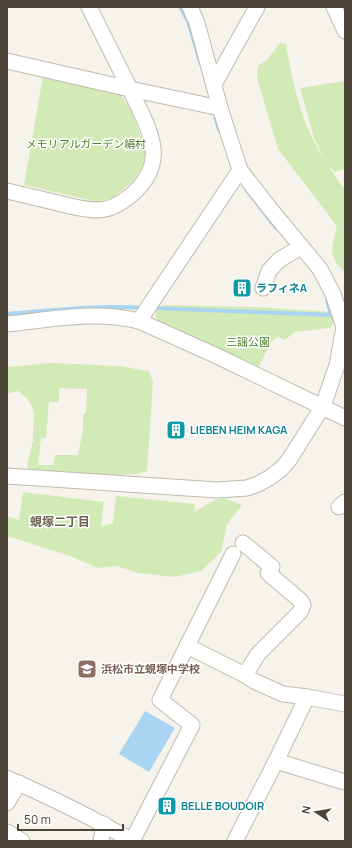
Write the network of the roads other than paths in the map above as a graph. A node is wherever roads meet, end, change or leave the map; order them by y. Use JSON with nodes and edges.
{"nodes":[{"id":1,"x":89,"y":7,"type":"edge"},
{"id":2,"x":190,"y":7,"type":"edge"},
{"id":3,"x":257,"y":7,"type":"edge"},
{"id":4,"x":334,"y":7,"type":"edge"},
{"id":5,"x":345,"y":31,"type":"edge"},
{"id":6,"x":7,"y":61,"type":"edge"},
{"id":7,"x":214,"y":84,"type":"junction"},
{"id":8,"x":130,"y":89,"type":"junction"},
{"id":9,"x":214,"y":107,"type":"junction"},
{"id":10,"x":237,"y":174,"type":"junction"},
{"id":11,"x":7,"y":191,"type":"edge"},
{"id":12,"x":296,"y":250,"type":"junction"},
{"id":13,"x":263,"y":288,"type":"dead end"},
{"id":14,"x":144,"y":313,"type":"junction"},
{"id":15,"x":342,"y":316,"type":"edge"},
{"id":16,"x":7,"y":324,"type":"edge"},
{"id":17,"x":323,"y":406,"type":"junction"},
{"id":18,"x":345,"y":418,"type":"edge"},
{"id":19,"x":7,"y":476,"type":"edge"},
{"id":20,"x":243,"y":543,"type":"dead end"},
{"id":21,"x":233,"y":554,"type":"dead end"},
{"id":22,"x":187,"y":646,"type":"junction"},
{"id":23,"x":245,"y":675,"type":"junction"},
{"id":24,"x":307,"y":697,"type":"junction"},
{"id":25,"x":345,"y":704,"type":"edge"},
{"id":26,"x":276,"y":760,"type":"junction"},
{"id":27,"x":13,"y":780,"type":"edge"},
{"id":28,"x":345,"y":782,"type":"edge"},
{"id":29,"x":7,"y":803,"type":"edge"},
{"id":30,"x":104,"y":824,"type":"junction"},
{"id":31,"x":7,"y":832,"type":"edge"},
{"id":32,"x":22,"y":841,"type":"edge"},
{"id":33,"x":101,"y":841,"type":"edge"},
{"id":34,"x":132,"y":841,"type":"edge"},
{"id":35,"x":235,"y":841,"type":"edge"}],
"edges":[{"from":1,"to":8,"type":"street"},
{"from":2,"to":7,"type":"street"},
{"from":3,"to":7,"type":"street"},
{"from":4,"to":5,"type":"street"},
{"from":6,"to":8,"type":"street"},
{"from":7,"to":9,"type":"street"},
{"from":8,"to":9,"type":"street"},
{"from":8,"to":11,"type":"street"},
{"from":9,"to":10,"type":"street"},
{"from":10,"to":12,"type":"street"},
{"from":10,"to":14,"type":"street"},
{"from":12,"to":13,"type":"street"},
{"from":12,"to":15,"type":"street"},
{"from":14,"to":16,"type":"street"},
{"from":14,"to":17,"type":"street"},
{"from":15,"to":17,"type":"street"},
{"from":17,"to":18,"type":"street"},
{"from":17,"to":19,"type":"street"},
{"from":20,"to":23,"type":"street"},
{"from":21,"to":22,"type":"street"},
{"from":22,"to":23,"type":"street"},
{"from":22,"to":34,"type":"street"},
{"from":23,"to":24,"type":"street"},
{"from":24,"to":25,"type":"street"},
{"from":24,"to":26,"type":"street"},
{"from":26,"to":28,"type":"street"},
{"from":26,"to":35,"type":"street"},
{"from":27,"to":29,"type":"street"},
{"from":27,"to":30,"type":"street"},
{"from":30,"to":33,"type":"street"},
{"from":30,"to":34,"type":"street"},
{"from":31,"to":32,"type":"street"}]}
